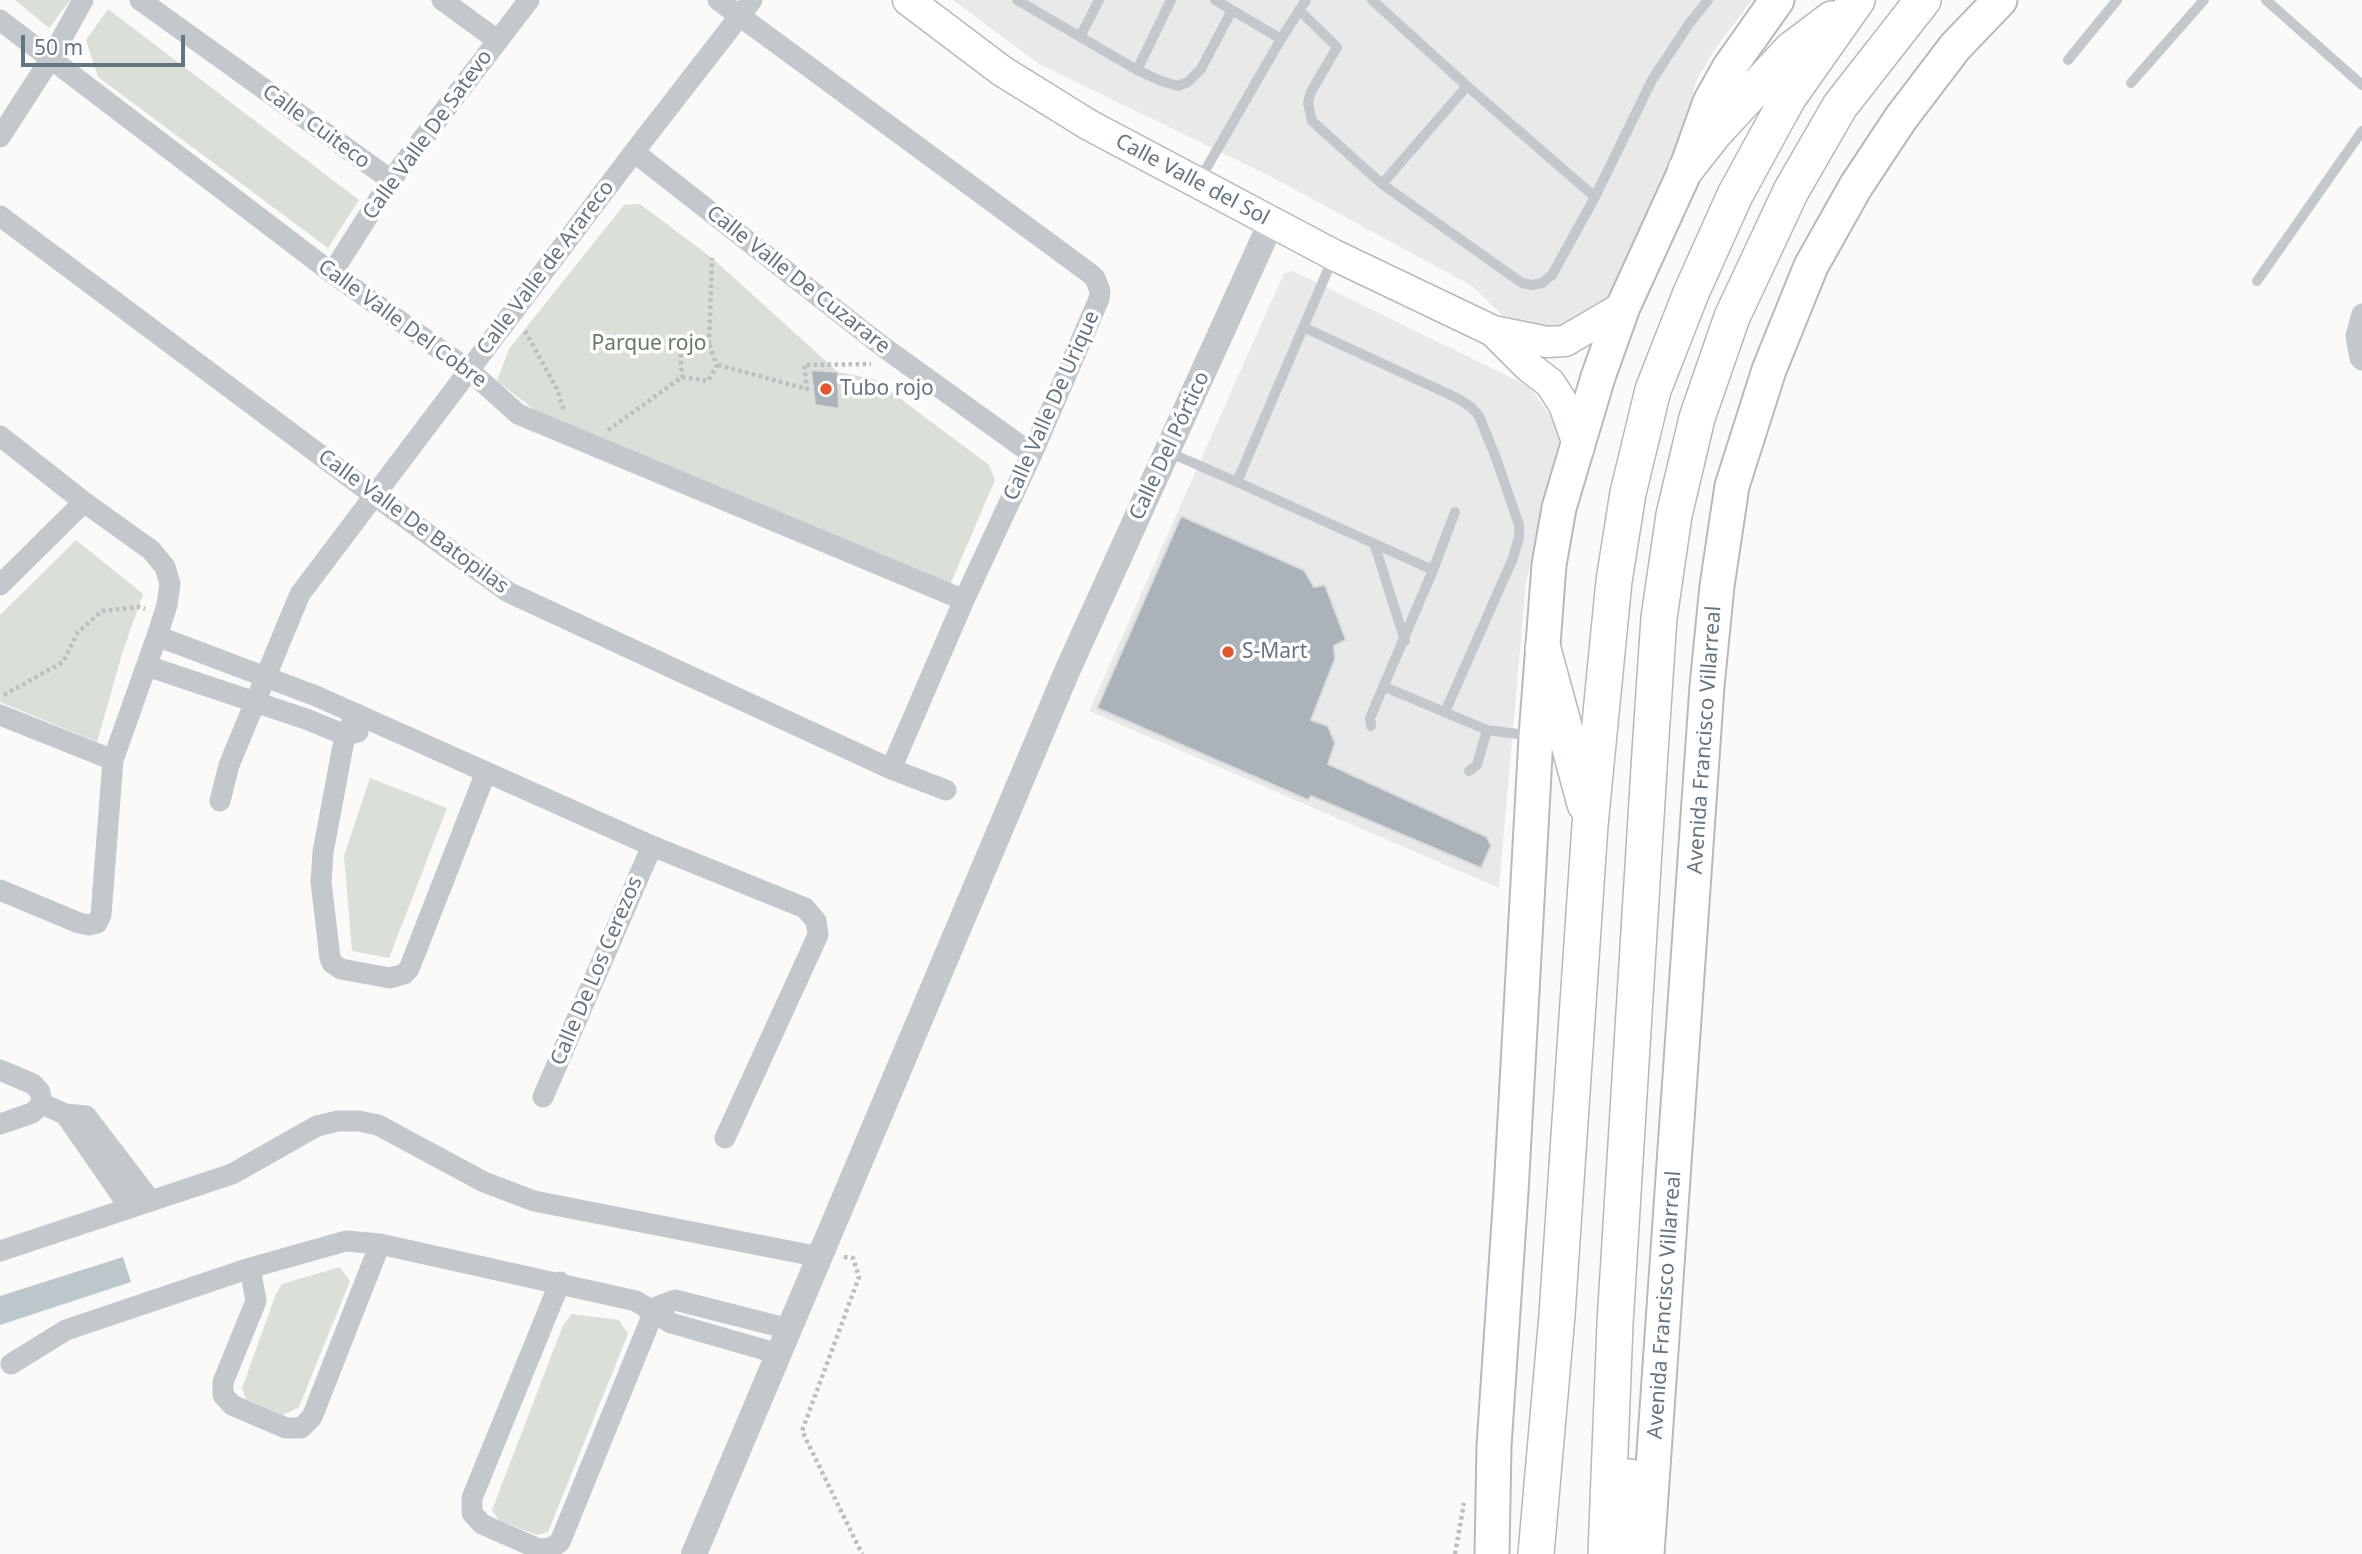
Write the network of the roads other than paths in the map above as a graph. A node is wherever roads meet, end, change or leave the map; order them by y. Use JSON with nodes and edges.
{"nodes":[{"id":1,"x":83,"y":0,"type":"edge"},
{"id":2,"x":140,"y":0,"type":"edge"},
{"id":3,"x":442,"y":0,"type":"edge"},
{"id":4,"x":529,"y":0,"type":"edge"},
{"id":5,"x":718,"y":0,"type":"edge"},
{"id":6,"x":908,"y":0,"type":"edge"},
{"id":7,"x":1099,"y":0,"type":"edge"},
{"id":8,"x":1171,"y":0,"type":"edge"},
{"id":9,"x":1215,"y":0,"type":"edge"},
{"id":10,"x":1306,"y":0,"type":"edge"},
{"id":11,"x":1372,"y":0,"type":"edge"},
{"id":12,"x":1708,"y":0,"type":"edge"},
{"id":13,"x":1777,"y":0,"type":"edge"},
{"id":14,"x":1857,"y":0,"type":"edge"},
{"id":15,"x":1923,"y":0,"type":"edge"},
{"id":16,"x":2000,"y":0,"type":"edge"},
{"id":17,"x":2117,"y":0,"type":"edge"},
{"id":18,"x":2204,"y":0,"type":"edge"},
{"id":19,"x":2266,"y":0,"type":"edge"},
{"id":20,"x":1025,"y":2,"type":"edge"},
{"id":21,"x":746,"y":8,"type":"edge"},
{"id":22,"x":1232,"y":10,"type":"junction"},
{"id":23,"x":1299,"y":10,"type":"junction"},
{"id":24,"x":0,"y":20,"type":"edge"},
{"id":25,"x":1080,"y":37,"type":"junction"},
{"id":26,"x":1280,"y":39,"type":"junction"},
{"id":27,"x":497,"y":40,"type":"junction"},
{"id":28,"x":51,"y":58,"type":"junction"},
{"id":29,"x":2068,"y":60,"type":"dead end"},
{"id":30,"x":1138,"y":70,"type":"junction"},
{"id":31,"x":2131,"y":83,"type":"dead end"},
{"id":32,"x":2362,"y":85,"type":"edge"},
{"id":33,"x":1467,"y":86,"type":"junction"},
{"id":34,"x":2362,"y":131,"type":"edge"},
{"id":35,"x":0,"y":137,"type":"edge"},
{"id":36,"x":634,"y":152,"type":"junction"},
{"id":37,"x":1686,"y":169,"type":"junction"},
{"id":38,"x":391,"y":180,"type":"junction"},
{"id":39,"x":1199,"y":183,"type":"junction"},
{"id":40,"x":1382,"y":184,"type":"junction"},
{"id":41,"x":1595,"y":197,"type":"junction"},
{"id":42,"x":0,"y":216,"type":"edge"},
{"id":43,"x":1271,"y":223,"type":"junction"},
{"id":44,"x":1334,"y":255,"type":"junction"},
{"id":45,"x":332,"y":273,"type":"junction"},
{"id":46,"x":2257,"y":281,"type":"dead end"},
{"id":47,"x":1623,"y":307,"type":"junction"},
{"id":48,"x":2362,"y":314,"type":"edge"},
{"id":49,"x":1303,"y":327,"type":"junction"},
{"id":50,"x":1493,"y":331,"type":"junction"},
{"id":51,"x":2362,"y":360,"type":"edge"},
{"id":52,"x":469,"y":370,"type":"junction"},
{"id":53,"x":0,"y":436,"type":"edge"},
{"id":54,"x":1579,"y":447,"type":"junction"},
{"id":55,"x":1168,"y":452,"type":"junction"},
{"id":56,"x":1032,"y":454,"type":"junction"},
{"id":57,"x":1237,"y":482,"type":"junction"},
{"id":58,"x":376,"y":496,"type":"junction"},
{"id":59,"x":83,"y":502,"type":"junction"},
{"id":60,"x":1455,"y":512,"type":"dead end"},
{"id":61,"x":1375,"y":546,"type":"junction"},
{"id":62,"x":1433,"y":570,"type":"junction"},
{"id":63,"x":0,"y":585,"type":"edge"},
{"id":64,"x":964,"y":600,"type":"junction"},
{"id":65,"x":160,"y":626,"type":"junction"},
{"id":66,"x":1405,"y":641,"type":"junction"},
{"id":67,"x":1542,"y":649,"type":"junction"},
{"id":68,"x":147,"y":666,"type":"junction"},
{"id":69,"x":267,"y":676,"type":"junction"},
{"id":70,"x":1385,"y":687,"type":"junction"},
{"id":71,"x":254,"y":702,"type":"junction"},
{"id":72,"x":1445,"y":712,"type":"junction"},
{"id":73,"x":357,"y":714,"type":"junction"},
{"id":74,"x":0,"y":715,"type":"edge"},
{"id":75,"x":380,"y":726,"type":"junction"},
{"id":76,"x":1371,"y":726,"type":"dead end"},
{"id":77,"x":1487,"y":730,"type":"junction"},
{"id":78,"x":345,"y":735,"type":"junction"},
{"id":79,"x":1536,"y":737,"type":"junction"},
{"id":80,"x":113,"y":760,"type":"junction"},
{"id":81,"x":891,"y":769,"type":"junction"},
{"id":82,"x":1469,"y":771,"type":"dead end"},
{"id":83,"x":486,"y":772,"type":"junction"},
{"id":84,"x":946,"y":790,"type":"dead end"},
{"id":85,"x":220,"y":801,"type":"dead end"},
{"id":86,"x":1590,"y":825,"type":"junction"},
{"id":87,"x":652,"y":846,"type":"junction"},
{"id":88,"x":0,"y":890,"type":"edge"},
{"id":89,"x":0,"y":1070,"type":"edge"},
{"id":90,"x":543,"y":1097,"type":"dead end"},
{"id":91,"x":42,"y":1104,"type":"junction"},
{"id":92,"x":65,"y":1114,"type":"junction"},
{"id":93,"x":0,"y":1124,"type":"edge"},
{"id":94,"x":725,"y":1139,"type":"dead end"},
{"id":95,"x":151,"y":1201,"type":"junction"},
{"id":96,"x":130,"y":1208,"type":"junction"},
{"id":97,"x":380,"y":1244,"type":"junction"},
{"id":98,"x":0,"y":1251,"type":"edge"},
{"id":99,"x":820,"y":1257,"type":"junction"},
{"id":100,"x":250,"y":1268,"type":"junction"},
{"id":101,"x":560,"y":1282,"type":"junction"},
{"id":102,"x":651,"y":1309,"type":"junction"},
{"id":103,"x":1557,"y":1315,"type":"junction"},
{"id":104,"x":1615,"y":1324,"type":"junction"},
{"id":105,"x":789,"y":1329,"type":"junction"},
{"id":106,"x":779,"y":1354,"type":"junction"},
{"id":107,"x":11,"y":1364,"type":"dead end"},
{"id":108,"x":694,"y":1554,"type":"edge"},
{"id":109,"x":1492,"y":1554,"type":"edge"},
{"id":110,"x":1512,"y":1554,"type":"edge"},
{"id":111,"x":1535,"y":1554,"type":"edge"},
{"id":112,"x":1606,"y":1554,"type":"edge"},
{"id":113,"x":1632,"y":1554,"type":"edge"},
{"id":114,"x":1647,"y":1554,"type":"edge"}],
"edges":[{"from":1,"to":28,"type":"street"},
{"from":2,"to":38,"type":"street","name":"Calle Cuiteco"},
{"from":3,"to":27,"type":"street"},
{"from":4,"to":27,"type":"street","name":"Calle Valle De Satevo"},
{"from":5,"to":21,"type":"street","name":"Calle Valle De Urique"},
{"from":6,"to":39,"type":"main road","name":"Calle Valle del Sol"},
{"from":7,"to":25,"type":"lane"},
{"from":8,"to":30,"type":"lane"},
{"from":9,"to":22,"type":"lane"},
{"from":10,"to":23,"type":"lane"},
{"from":11,"to":33,"type":"lane"},
{"from":12,"to":41,"type":"lane"},
{"from":13,"to":37,"type":"main road"},
{"from":14,"to":37,"type":"highway"},
{"from":14,"to":86,"type":"highway"},
{"from":15,"to":104,"type":"highway"},
{"from":16,"to":114,"type":"main road","name":"Avenida Francisco Villarreal"},
{"from":17,"to":29,"type":"lane"},
{"from":18,"to":31,"type":"lane"},
{"from":19,"to":32,"type":"lane"},
{"from":20,"to":25,"type":"lane"},
{"from":21,"to":36,"type":"street","name":"Calle Valle de Arareco"},
{"from":21,"to":56,"type":"street","name":"Calle Valle De Urique"},
{"from":22,"to":26,"type":"lane"},
{"from":22,"to":30,"type":"lane"},
{"from":23,"to":26,"type":"lane"},
{"from":23,"to":40,"type":"lane"},
{"from":24,"to":28,"type":"street","name":"Calle Valle Del Cobre"},
{"from":25,"to":30,"type":"lane"},
{"from":26,"to":39,"type":"lane"},
{"from":27,"to":38,"type":"street","name":"Calle Valle De Satevo"},
{"from":28,"to":35,"type":"street"},
{"from":28,"to":45,"type":"street","name":"Calle Valle Del Cobre"},
{"from":33,"to":40,"type":"lane"},
{"from":33,"to":41,"type":"lane"},
{"from":34,"to":46,"type":"lane"},
{"from":36,"to":52,"type":"street","name":"Calle Valle de Arareco"},
{"from":36,"to":56,"type":"street","name":"Calle Valle De Cuzarare"},
{"from":37,"to":47,"type":"main road"},
{"from":38,"to":45,"type":"street","name":"Calle Valle De Satevo"},
{"from":39,"to":43,"type":"main road","name":"Calle Valle del Sol"},
{"from":40,"to":41,"type":"lane"},
{"from":42,"to":58,"type":"street","name":"Calle Valle De Batopilas"},
{"from":43,"to":44,"type":"main road","name":"Calle Valle del Sol"},
{"from":43,"to":55,"type":"street","name":"Calle Del Pórtico"},
{"from":44,"to":49,"type":"lane"},
{"from":44,"to":50,"type":"main road","name":"Calle Valle del Sol"},
{"from":45,"to":52,"type":"street","name":"Calle Valle Del Cobre"},
{"from":47,"to":50,"type":"main road","name":"Calle Valle del Sol"},
{"from":47,"to":54,"type":"main road"},
{"from":48,"to":51,"type":"street"},
{"from":49,"to":57,"type":"lane"},
{"from":49,"to":72,"type":"lane"},
{"from":50,"to":54,"type":"main road","name":"Calle Valle del Sol"},
{"from":52,"to":58,"type":"street","name":"Calle Valle de Arareco"},
{"from":52,"to":64,"type":"street","name":"Calle Valle Del Cobre"},
{"from":53,"to":59,"type":"street"},
{"from":54,"to":67,"type":"main road"},
{"from":55,"to":57,"type":"lane"},
{"from":55,"to":99,"type":"street","name":"Calle Del Pórtico"},
{"from":56,"to":64,"type":"street","name":"Calle Valle De Urique"},
{"from":57,"to":61,"type":"lane"},
{"from":58,"to":69,"type":"street","name":"Calle Valle de Arareco"},
{"from":58,"to":81,"type":"street","name":"Calle Valle De Batopilas"},
{"from":59,"to":63,"type":"street"},
{"from":59,"to":65,"type":"street"},
{"from":60,"to":62,"type":"lane"},
{"from":61,"to":62,"type":"lane"},
{"from":61,"to":66,"type":"lane"},
{"from":62,"to":66,"type":"lane"},
{"from":64,"to":81,"type":"street","name":"Calle Valle De Urique"},
{"from":65,"to":68,"type":"street"},
{"from":65,"to":69,"type":"street"},
{"from":66,"to":70,"type":"lane"},
{"from":67,"to":79,"type":"main road"},
{"from":67,"to":86,"type":"highway"},
{"from":68,"to":71,"type":"street"},
{"from":68,"to":80,"type":"street"},
{"from":69,"to":71,"type":"street","name":"Calle Valle de Arareco"},
{"from":69,"to":73,"type":"street"},
{"from":70,"to":72,"type":"lane"},
{"from":70,"to":76,"type":"lane"},
{"from":71,"to":78,"type":"street"},
{"from":71,"to":85,"type":"street","name":"Calle Valle de Arareco"},
{"from":72,"to":77,"type":"lane"},
{"from":73,"to":75,"type":"street"},
{"from":73,"to":78,"type":"street"},
{"from":74,"to":80,"type":"street"},
{"from":75,"to":78,"type":"street"},
{"from":75,"to":83,"type":"street"},
{"from":77,"to":79,"type":"lane"},
{"from":77,"to":82,"type":"lane"},
{"from":78,"to":83,"type":"street"},
{"from":79,"to":109,"type":"main road"},
{"from":80,"to":88,"type":"street"},
{"from":81,"to":84,"type":"street","name":"Calle Valle De Batopilas"},
{"from":83,"to":87,"type":"street"},
{"from":86,"to":103,"type":"highway"},
{"from":87,"to":90,"type":"street","name":"Calle De Los Cerezos"},
{"from":87,"to":94,"type":"street"},
{"from":89,"to":91,"type":"street"},
{"from":91,"to":92,"type":"street"},
{"from":91,"to":93,"type":"street"},
{"from":92,"to":95,"type":"street"},
{"from":92,"to":96,"type":"street"},
{"from":95,"to":96,"type":"street"},
{"from":95,"to":99,"type":"street"},
{"from":96,"to":98,"type":"street"},
{"from":97,"to":100,"type":"street"},
{"from":97,"to":100,"type":"street"},
{"from":97,"to":101,"type":"street"},
{"from":99,"to":105,"type":"street","name":"Calle Del Pórtico"},
{"from":100,"to":107,"type":"street"},
{"from":101,"to":102,"type":"street"},
{"from":101,"to":102,"type":"street"},
{"from":102,"to":105,"type":"street"},
{"from":102,"to":106,"type":"street"},
{"from":103,"to":110,"type":"highway"},
{"from":103,"to":111,"type":"highway"},
{"from":104,"to":112,"type":"highway"},
{"from":104,"to":113,"type":"highway"},
{"from":105,"to":106,"type":"street","name":"Calle Del Pórtico"},
{"from":106,"to":108,"type":"street","name":"Calle Del Pórtico"}]}
